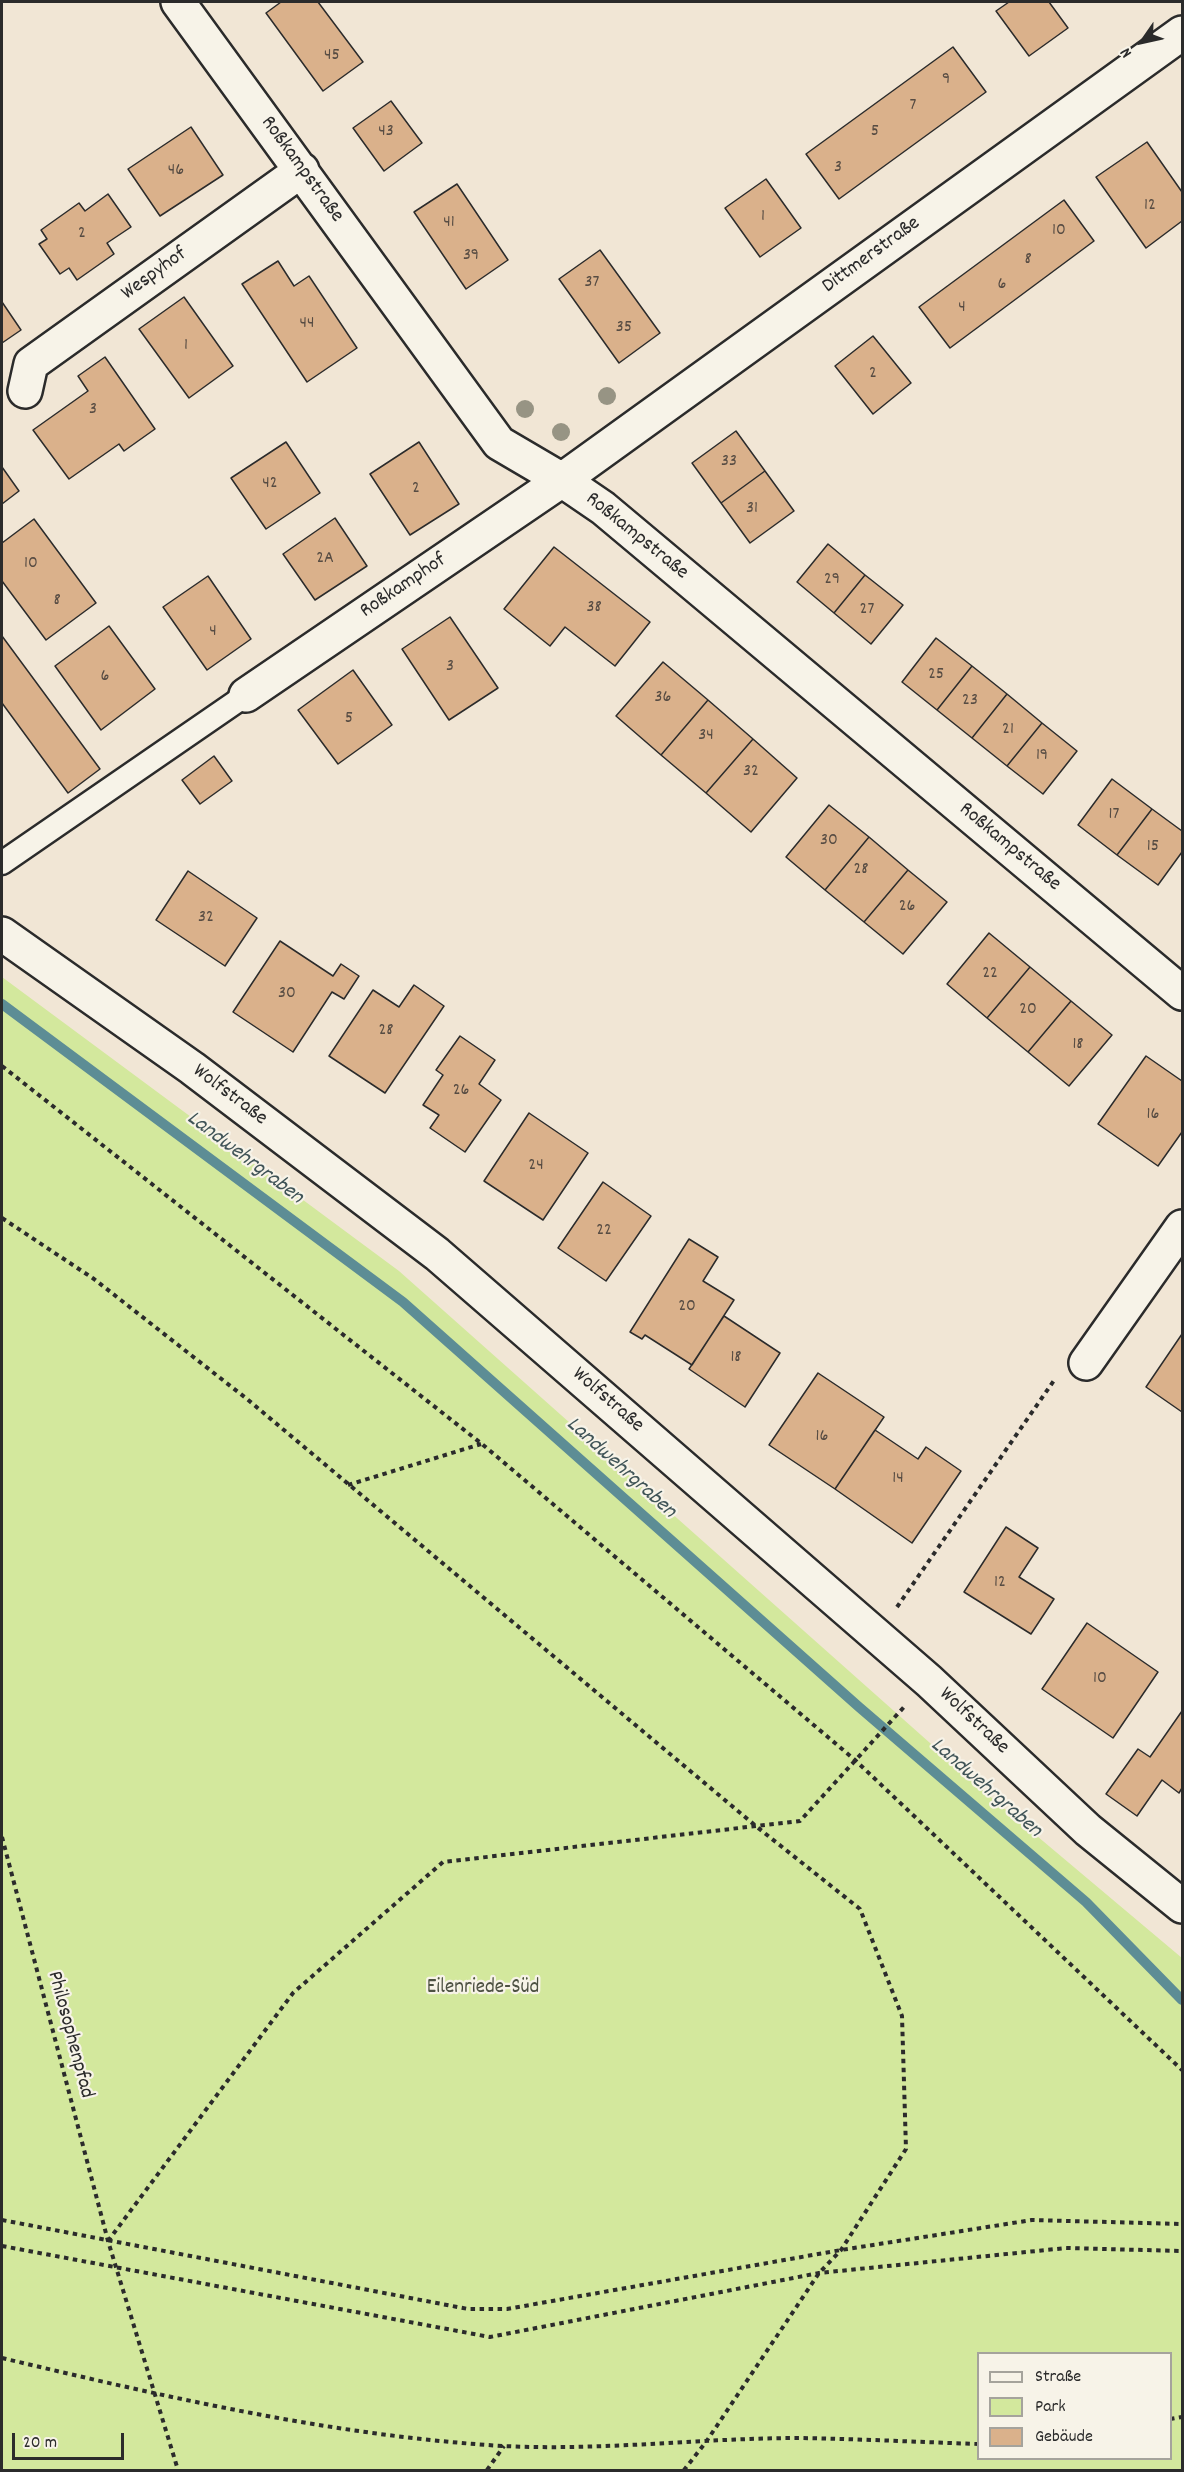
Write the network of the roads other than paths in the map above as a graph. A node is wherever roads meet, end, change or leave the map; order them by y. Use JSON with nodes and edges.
{"nodes":[{"id":1,"x":178,"y":2,"type":"edge"},
{"id":2,"x":1182,"y":33,"type":"edge"},
{"id":3,"x":302,"y":171,"type":"junction"},
{"id":4,"x":25,"y":391,"type":"dead end"},
{"id":5,"x":562,"y":480,"type":"junction"},
{"id":6,"x":246,"y":695,"type":"joint"},
{"id":7,"x":2,"y":863,"type":"edge"},
{"id":8,"x":2,"y":934,"type":"edge"},
{"id":9,"x":1182,"y":993,"type":"edge"},
{"id":10,"x":1182,"y":1227,"type":"edge"},
{"id":11,"x":1086,"y":1363,"type":"road end"},
{"id":12,"x":1182,"y":1906,"type":"edge"}],
"edges":[{"from":1,"to":3,"type":"street","name":"Roßkampstraße"},
{"from":2,"to":5,"type":"street","name":"Dittmerstraße"},
{"from":3,"to":4,"type":"street","name":"Wespyhof"},
{"from":3,"to":5,"type":"street","name":"Roßkampstraße"},
{"from":5,"to":6,"type":"street","name":"Roßkamphof"},
{"from":5,"to":9,"type":"street","name":"Roßkampstraße"},
{"from":6,"to":7,"type":"lane"},
{"from":8,"to":12,"type":"street","name":"Wolfstraße"},
{"from":10,"to":11,"type":"street"}]}
